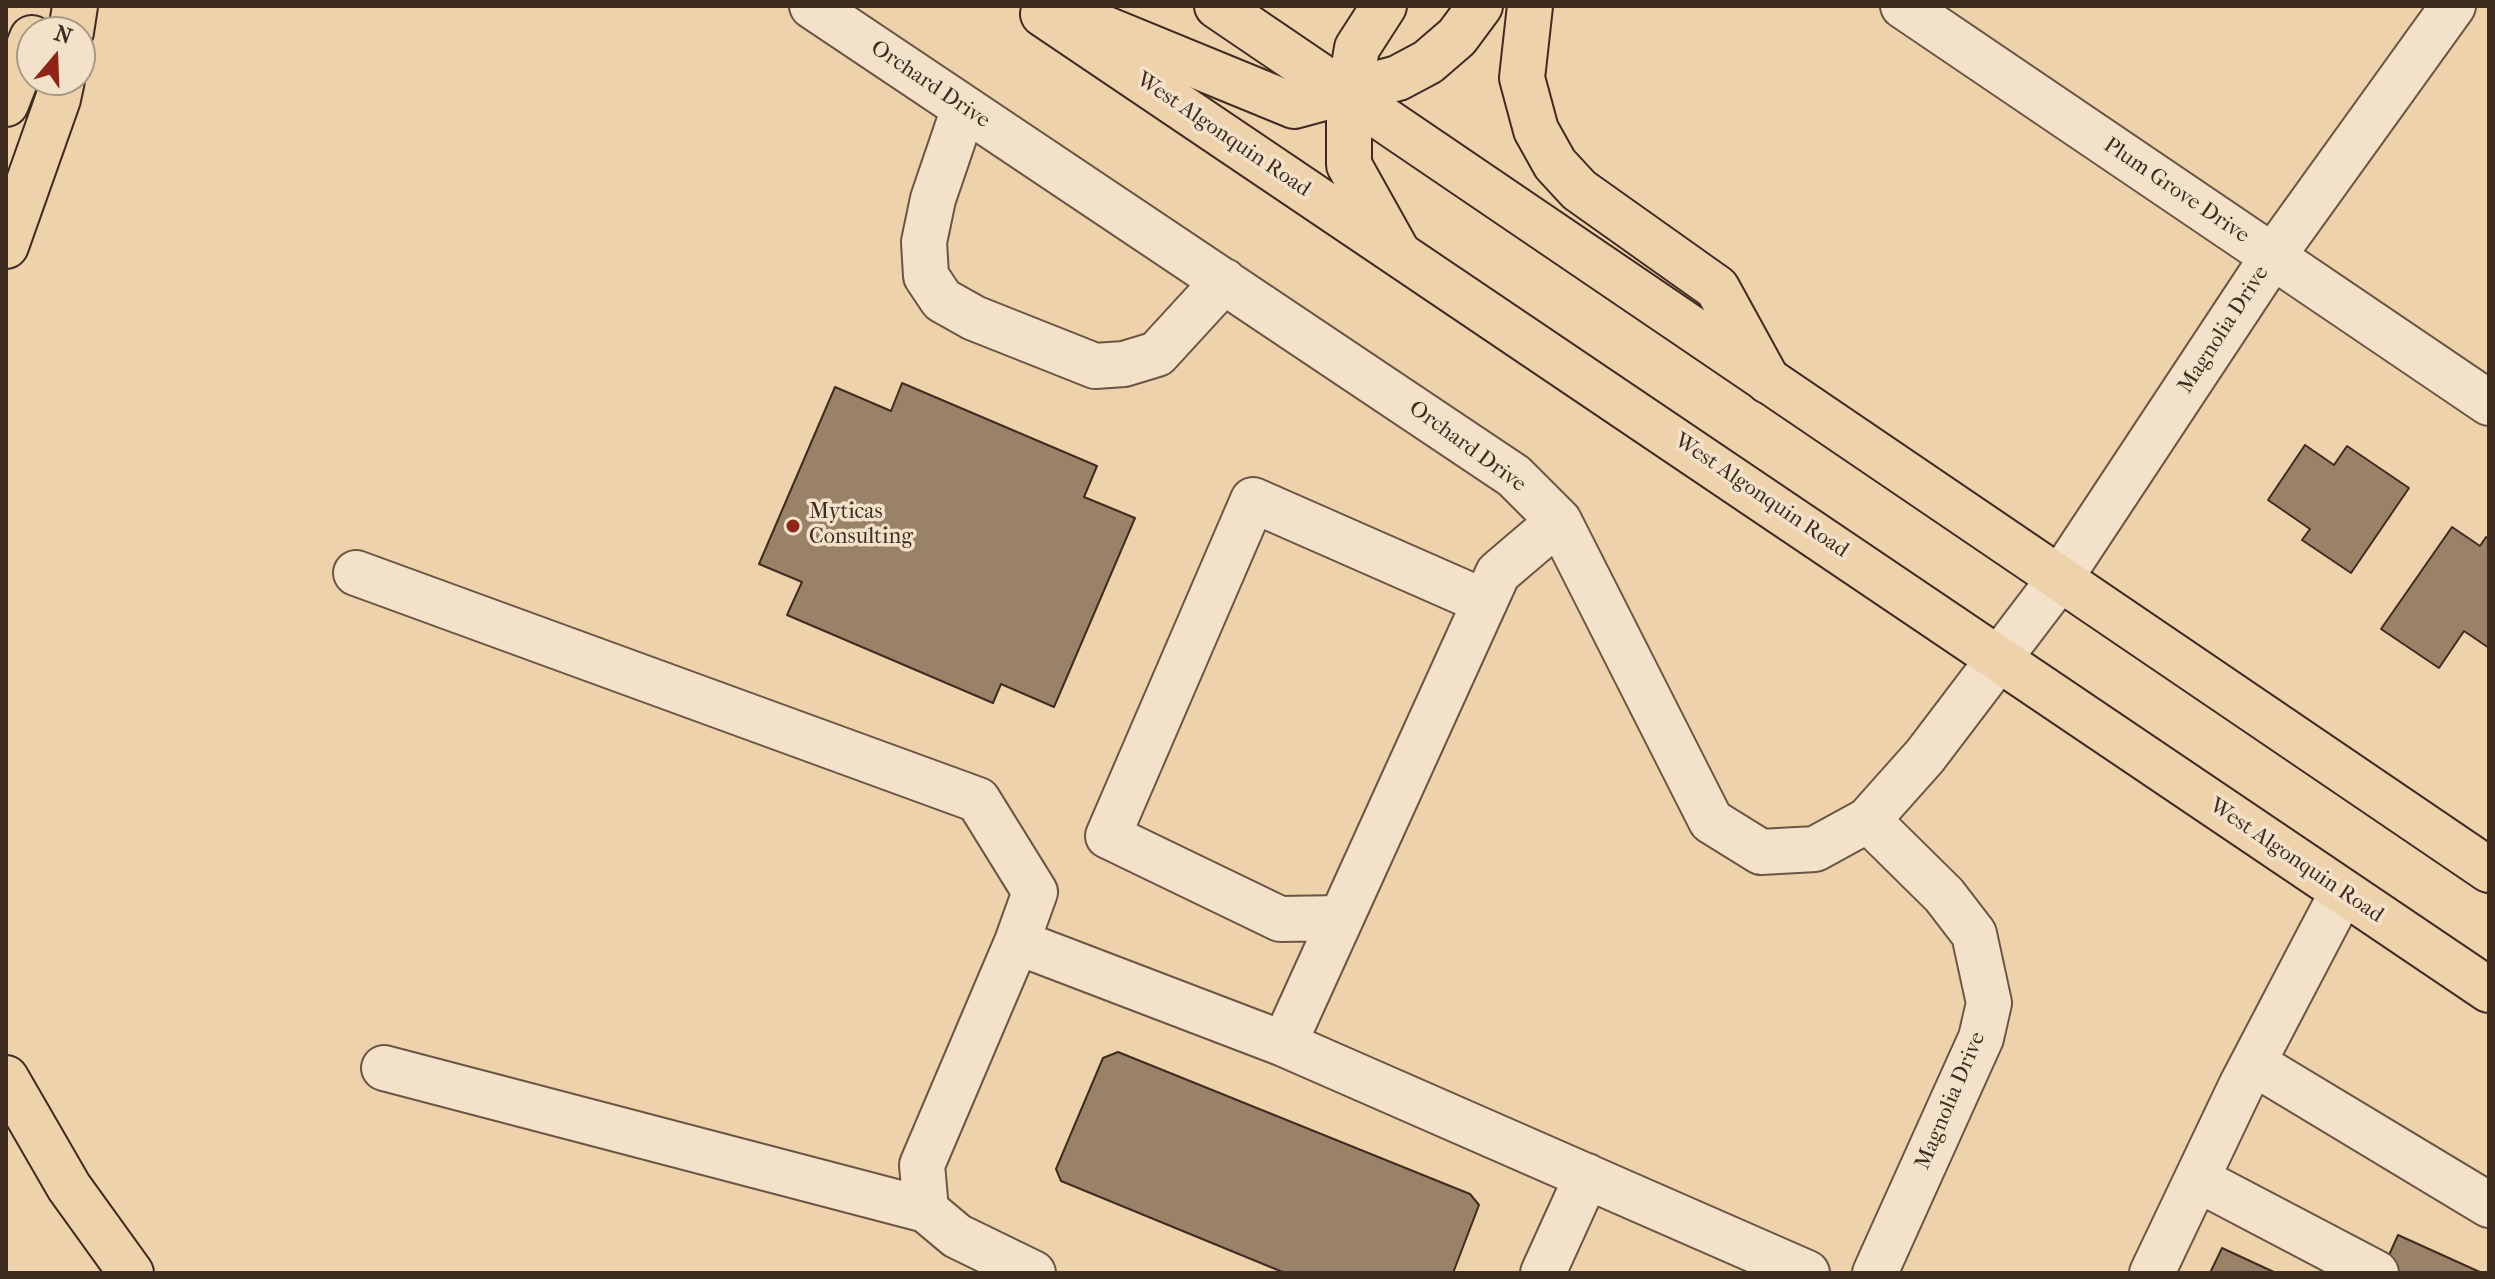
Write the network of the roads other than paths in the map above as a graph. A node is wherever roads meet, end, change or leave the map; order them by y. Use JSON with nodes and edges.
{"nodes":[{"id":1,"x":812,"y":6,"type":"edge"},
{"id":2,"x":1031,"y":6,"type":"edge"},
{"id":3,"x":1050,"y":6,"type":"edge"},
{"id":4,"x":1217,"y":6,"type":"edge"},
{"id":5,"x":1384,"y":6,"type":"edge"},
{"id":6,"x":1480,"y":6,"type":"edge"},
{"id":7,"x":1530,"y":6,"type":"edge"},
{"id":8,"x":1903,"y":6,"type":"edge"},
{"id":9,"x":2453,"y":6,"type":"edge"},
{"id":10,"x":16,"y":79,"type":"edge"},
{"id":11,"x":1349,"y":94,"type":"junction"},
{"id":12,"x":59,"y":96,"type":"edge"},
{"id":13,"x":6,"y":104,"type":"edge"},
{"id":14,"x":964,"y":108,"type":"junction"},
{"id":15,"x":6,"y":246,"type":"edge"},
{"id":16,"x":1397,"y":251,"type":"junction"},
{"id":17,"x":2273,"y":256,"type":"junction"},
{"id":18,"x":1224,"y":281,"type":"junction"},
{"id":19,"x":1768,"y":381,"type":"junction"},
{"id":20,"x":2489,"y":403,"type":"edge"},
{"id":21,"x":1559,"y":521,"type":"junction"},
{"id":22,"x":356,"y":573,"type":"dead end"},
{"id":23,"x":2061,"y":577,"type":"junction"},
{"id":24,"x":1485,"y":602,"type":"junction"},
{"id":25,"x":2002,"y":659,"type":"junction"},
{"id":26,"x":1868,"y":820,"type":"junction"},
{"id":27,"x":2489,"y":870,"type":"edge"},
{"id":28,"x":2342,"y":893,"type":"junction"},
{"id":29,"x":1341,"y":918,"type":"junction"},
{"id":30,"x":1017,"y":942,"type":"junction"},
{"id":31,"x":2489,"y":990,"type":"edge"},
{"id":32,"x":1284,"y":1044,"type":"junction"},
{"id":33,"x":2255,"y":1064,"type":"junction"},
{"id":34,"x":384,"y":1068,"type":"dead end"},
{"id":35,"x":6,"y":1078,"type":"edge"},
{"id":36,"x":1587,"y":1176,"type":"junction"},
{"id":37,"x":2197,"y":1179,"type":"junction"},
{"id":38,"x":2489,"y":1205,"type":"edge"},
{"id":39,"x":926,"y":1210,"type":"junction"},
{"id":40,"x":131,"y":1273,"type":"edge"},
{"id":41,"x":1033,"y":1273,"type":"edge"},
{"id":42,"x":1543,"y":1273,"type":"edge"},
{"id":43,"x":1807,"y":1273,"type":"edge"},
{"id":44,"x":1875,"y":1273,"type":"edge"},
{"id":45,"x":2152,"y":1273,"type":"edge"},
{"id":46,"x":2376,"y":1273,"type":"edge"}],
"edges":[{"from":1,"to":14,"type":"street","name":"Orchard Drive"},
{"from":2,"to":16,"type":"main road","name":"West Algonquin Road"},
{"from":3,"to":11,"type":"main road"},
{"from":4,"to":11,"type":"main road"},
{"from":5,"to":11,"type":"main road"},
{"from":6,"to":11,"type":"main road"},
{"from":7,"to":19,"type":"main road"},
{"from":8,"to":17,"type":"street","name":"Plum Grove Drive"},
{"from":9,"to":17,"type":"street","name":"Magnolia Drive"},
{"from":10,"to":13,"type":"main road"},
{"from":11,"to":16,"type":"main road"},
{"from":11,"to":19,"type":"main road"},
{"from":12,"to":15,"type":"main road"},
{"from":14,"to":18,"type":"street","name":"Orchard Drive"},
{"from":14,"to":18,"type":"street"},
{"from":16,"to":25,"type":"main road","name":"West Algonquin Road"},
{"from":17,"to":20,"type":"street","name":"Plum Grove Drive"},
{"from":17,"to":23,"type":"street","name":"Magnolia Drive"},
{"from":18,"to":21,"type":"street","name":"Orchard Drive"},
{"from":19,"to":23,"type":"main road"},
{"from":21,"to":24,"type":"street"},
{"from":21,"to":26,"type":"street","name":"Orchard Drive"},
{"from":22,"to":30,"type":"street"},
{"from":23,"to":25,"type":"street","name":"Magnolia Drive"},
{"from":23,"to":27,"type":"main road"},
{"from":24,"to":29,"type":"street"},
{"from":24,"to":29,"type":"street"},
{"from":25,"to":26,"type":"street","name":"Orchard Drive"},
{"from":25,"to":28,"type":"main road","name":"West Algonquin Road"},
{"from":26,"to":44,"type":"street","name":"Magnolia Drive"},
{"from":28,"to":31,"type":"main road","name":"West Algonquin Road"},
{"from":28,"to":33,"type":"street"},
{"from":29,"to":32,"type":"street"},
{"from":30,"to":32,"type":"street"},
{"from":30,"to":39,"type":"street"},
{"from":32,"to":36,"type":"street"},
{"from":33,"to":37,"type":"street"},
{"from":33,"to":38,"type":"street"},
{"from":34,"to":39,"type":"street"},
{"from":35,"to":40,"type":"main road"},
{"from":36,"to":42,"type":"street"},
{"from":36,"to":43,"type":"street"},
{"from":37,"to":45,"type":"street"},
{"from":37,"to":46,"type":"street"},
{"from":39,"to":41,"type":"street"}]}
